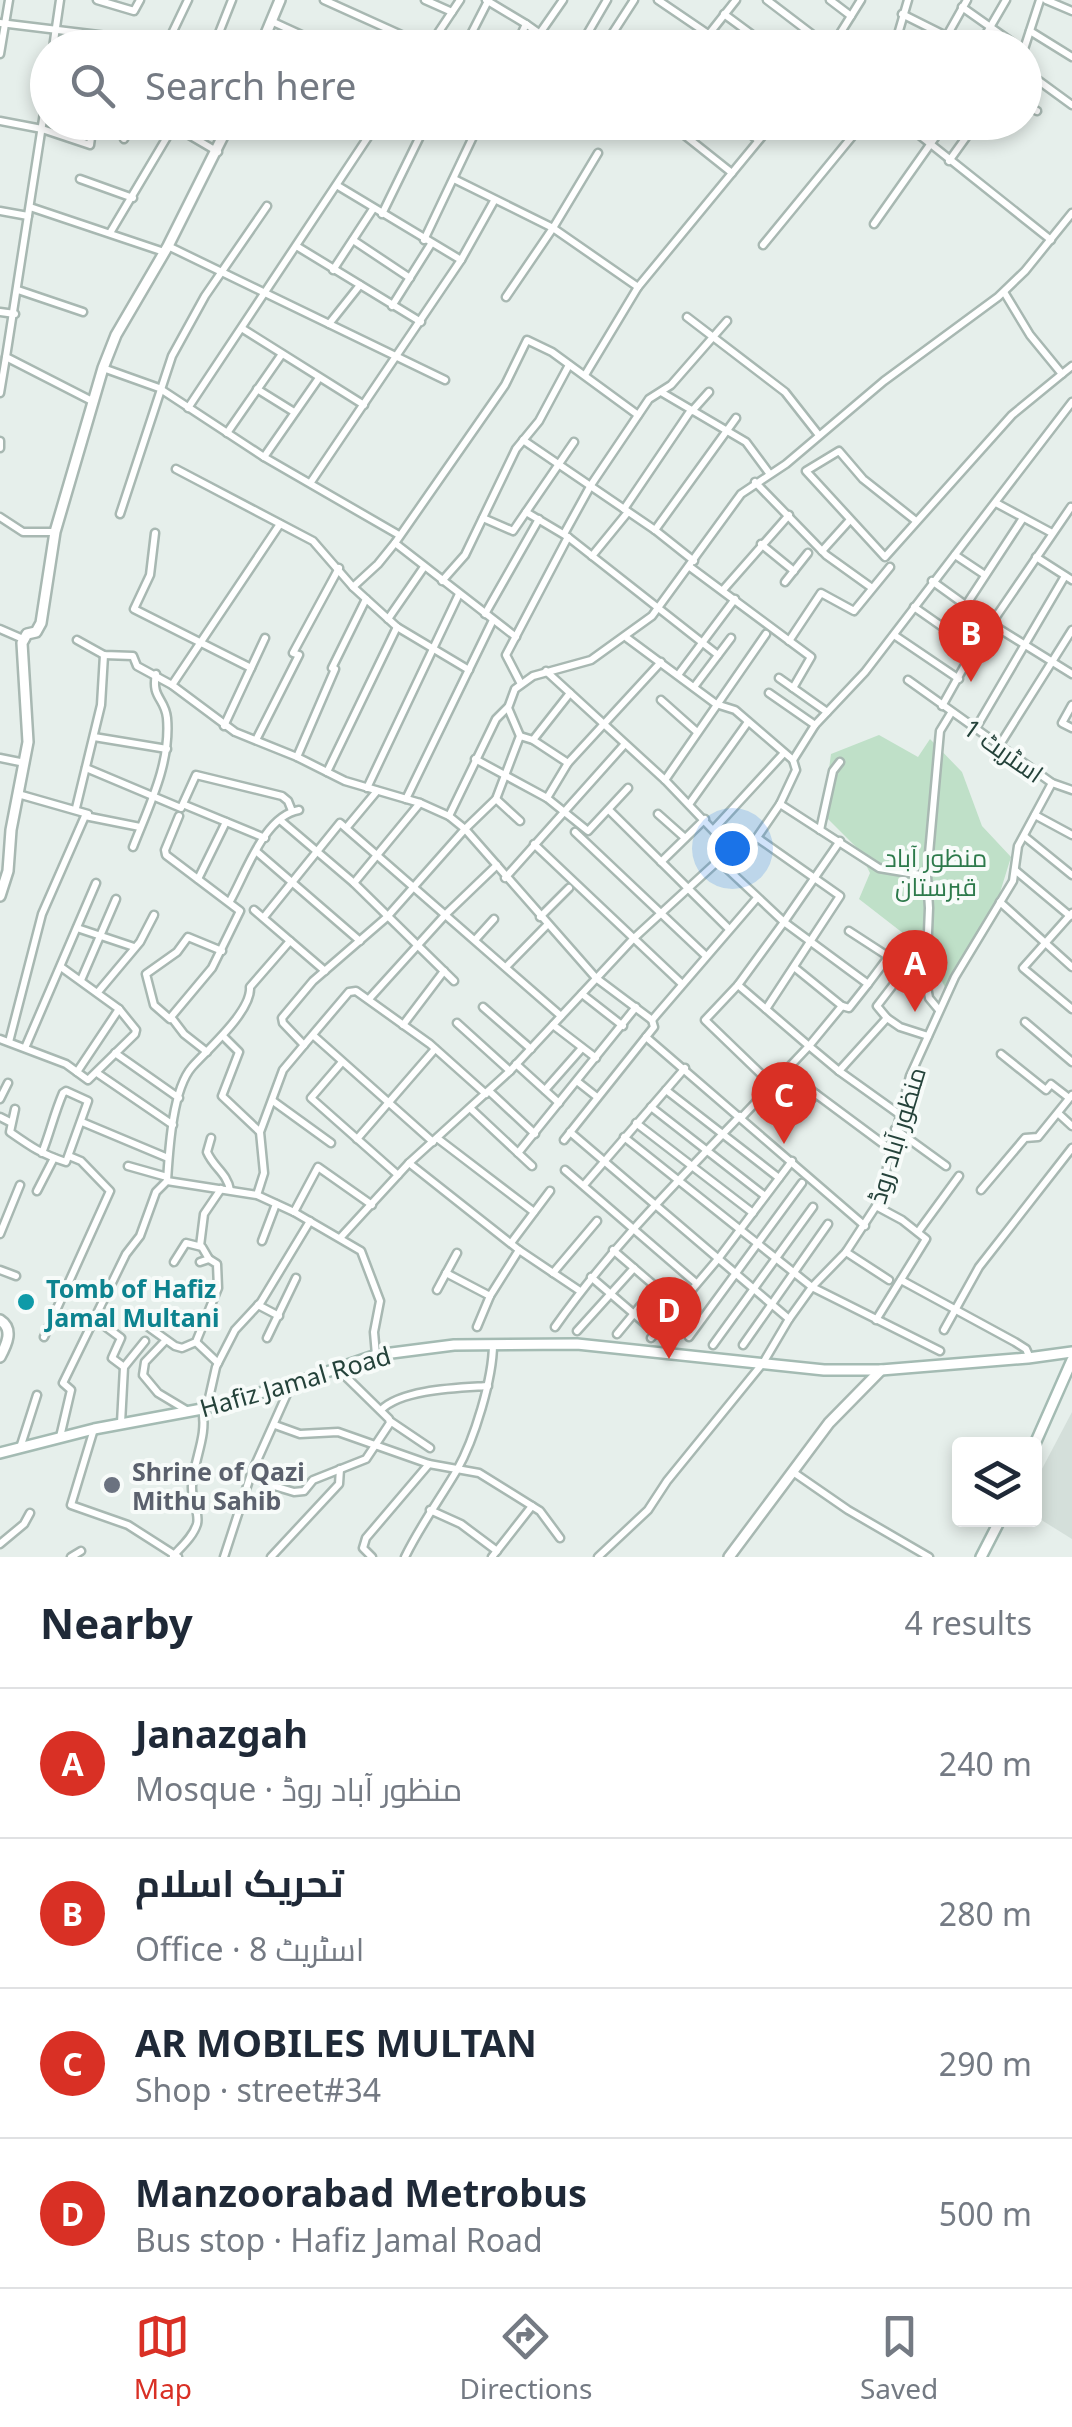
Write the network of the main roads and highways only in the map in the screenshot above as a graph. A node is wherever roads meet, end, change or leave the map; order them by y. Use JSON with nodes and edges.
{"nodes":[{"id":1,"x":280,"y":0,"type":"edge"},
{"id":2,"x":267,"y":30,"type":"edge"},
{"id":3,"x":223,"y":140,"type":"edge"},
{"id":4,"x":0,"y":896,"type":"edge"},
{"id":5,"x":0,"y":1320,"type":"edge"},
{"id":6,"x":1072,"y":1352,"type":"edge"},
{"id":7,"x":0,"y":1357,"type":"edge"},
{"id":8,"x":1072,"y":1360,"type":"edge"},
{"id":9,"x":881,"y":1370,"type":"junction"},
{"id":10,"x":1038,"y":1437,"type":"edge"},
{"id":11,"x":0,"y":1453,"type":"edge"},
{"id":12,"x":996,"y":1527,"type":"edge"},
{"id":13,"x":729,"y":1557,"type":"edge"},
{"id":14,"x":981,"y":1557,"type":"edge"}],
"edges":[{"from":1,"to":2,"type":"main road"},
{"from":3,"to":4,"type":"main road"},
{"from":5,"to":7,"type":"main road"},
{"from":6,"to":9,"type":"main road","name":"Hafiz Jamal Road"},
{"from":8,"to":10,"type":"main road"},
{"from":9,"to":11,"type":"main road","name":"Hafiz Jamal Road"},
{"from":9,"to":13,"type":"main road"},
{"from":12,"to":14,"type":"main road"}]}
